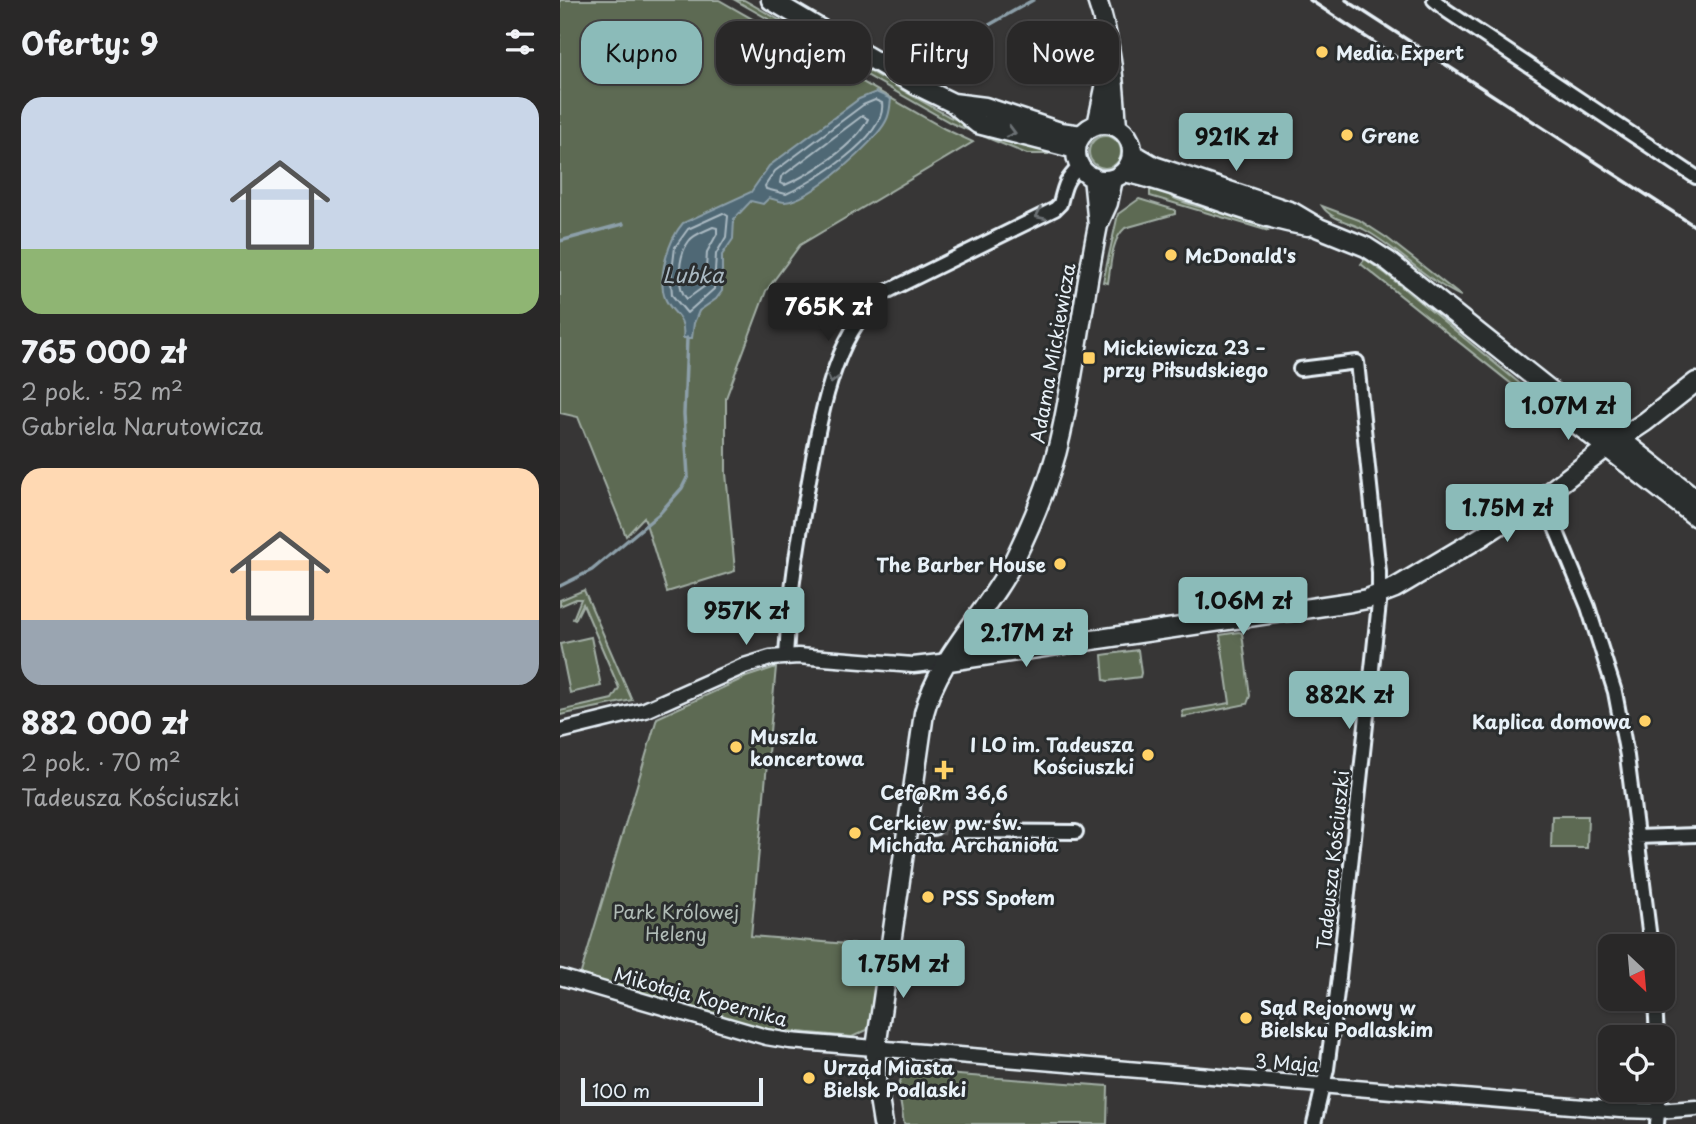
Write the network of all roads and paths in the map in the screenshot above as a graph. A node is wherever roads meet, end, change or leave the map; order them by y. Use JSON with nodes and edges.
{"nodes":[{"id":1,"x":771,"y":0,"type":"edge"},
{"id":2,"x":1097,"y":0,"type":"edge"},
{"id":3,"x":1434,"y":0,"type":"edge"},
{"id":4,"x":1104,"y":21,"type":"edge"},
{"id":5,"x":1106,"y":84,"type":"edge"},
{"id":6,"x":1115,"y":84,"type":"edge"},
{"id":7,"x":1097,"y":125,"type":"junction"},
{"id":8,"x":1117,"y":127,"type":"junction"},
{"id":9,"x":1132,"y":153,"type":"junction"},
{"id":10,"x":1083,"y":157,"type":"junction"},
{"id":11,"x":1119,"y":175,"type":"junction"},
{"id":12,"x":1696,"y":177,"type":"edge"},
{"id":13,"x":1098,"y":225,"type":"junction"},
{"id":14,"x":1319,"y":228,"type":"junction"},
{"id":15,"x":1300,"y":369,"type":"dead end"},
{"id":16,"x":1696,"y":382,"type":"edge"},
{"id":17,"x":1645,"y":422,"type":"junction"},
{"id":18,"x":1612,"y":443,"type":"junction"},
{"id":19,"x":1651,"y":464,"type":"junction"},
{"id":20,"x":1540,"y":499,"type":"junction"},
{"id":21,"x":1696,"y":499,"type":"edge"},
{"id":22,"x":1696,"y":516,"type":"edge"},
{"id":23,"x":1380,"y":595,"type":"junction"},
{"id":24,"x":786,"y":656,"type":"junction"},
{"id":25,"x":949,"y":661,"type":"junction"},
{"id":26,"x":560,"y":731,"type":"edge"},
{"id":27,"x":908,"y":825,"type":"junction"},
{"id":28,"x":934,"y":828,"type":"tunnel mouth"},
{"id":29,"x":959,"y":831,"type":"tunnel mouth"},
{"id":30,"x":1076,"y":832,"type":"dead end"},
{"id":31,"x":1696,"y":835,"type":"edge"},
{"id":32,"x":1637,"y":837,"type":"junction"},
{"id":33,"x":1649,"y":934,"type":"edge"},
{"id":34,"x":560,"y":977,"type":"edge"},
{"id":35,"x":876,"y":1048,"type":"junction"},
{"id":36,"x":1323,"y":1084,"type":"junction"},
{"id":37,"x":1696,"y":1108,"type":"edge"},
{"id":38,"x":1658,"y":1118,"type":"edge"},
{"id":39,"x":883,"y":1124,"type":"edge"},
{"id":40,"x":1314,"y":1124,"type":"edge"}],
"edges":[{"from":1,"to":10,"type":"main road"},
{"from":2,"to":4,"type":"main road"},
{"from":3,"to":12,"type":"street"},
{"from":5,"to":7,"type":"main road"},
{"from":6,"to":8,"type":"main road"},
{"from":7,"to":8,"type":"main road"},
{"from":7,"to":10,"type":"main road"},
{"from":8,"to":9,"type":"main road"},
{"from":9,"to":11,"type":"main road"},
{"from":9,"to":14,"type":"main road"},
{"from":10,"to":11,"type":"main road"},
{"from":10,"to":13,"type":"main road","name":"Adama Mickiewicza"},
{"from":10,"to":24,"type":"street","one_way":true},
{"from":11,"to":13,"type":"main road","name":"Adama Mickiewicza"},
{"from":11,"to":14,"type":"main road"},
{"from":13,"to":25,"type":"main road","name":"Adama Mickiewicza"},
{"from":14,"to":18,"type":"main road"},
{"from":15,"to":23,"type":"street","name":"Tadeusza Kościuszki"},
{"from":16,"to":17,"type":"main road"},
{"from":17,"to":18,"type":"main road"},
{"from":17,"to":19,"type":"main road"},
{"from":18,"to":19,"type":"main road"},
{"from":18,"to":20,"type":"main road"},
{"from":18,"to":22,"type":"main road"},
{"from":19,"to":21,"type":"main road"},
{"from":20,"to":23,"type":"main road"},
{"from":20,"to":32,"type":"street"},
{"from":23,"to":25,"type":"main road"},
{"from":23,"to":36,"type":"street","name":"Tadeusza Kościuszki"},
{"from":24,"to":25,"type":"street"},
{"from":24,"to":26,"type":"street"},
{"from":25,"to":27,"type":"main road","name":"Adama Mickiewicza"},
{"from":27,"to":28,"type":"street"},
{"from":27,"to":35,"type":"main road","name":"Adama Mickiewicza"},
{"from":29,"to":30,"type":"street"},
{"from":31,"to":32,"type":"street"},
{"from":32,"to":33,"type":"street"},
{"from":34,"to":35,"type":"street","name":"Mikołaja Kopernika"},
{"from":35,"to":36,"type":"street","name":"3 Maja"},
{"from":35,"to":39,"type":"main road","name":"Adama Mickiewicza"},
{"from":36,"to":38,"type":"street","name":"3 Maja"},
{"from":36,"to":40,"type":"street","name":"Tadeusza Kościuszki"},
{"from":37,"to":38,"type":"street","name":"3 Maja"}]}
